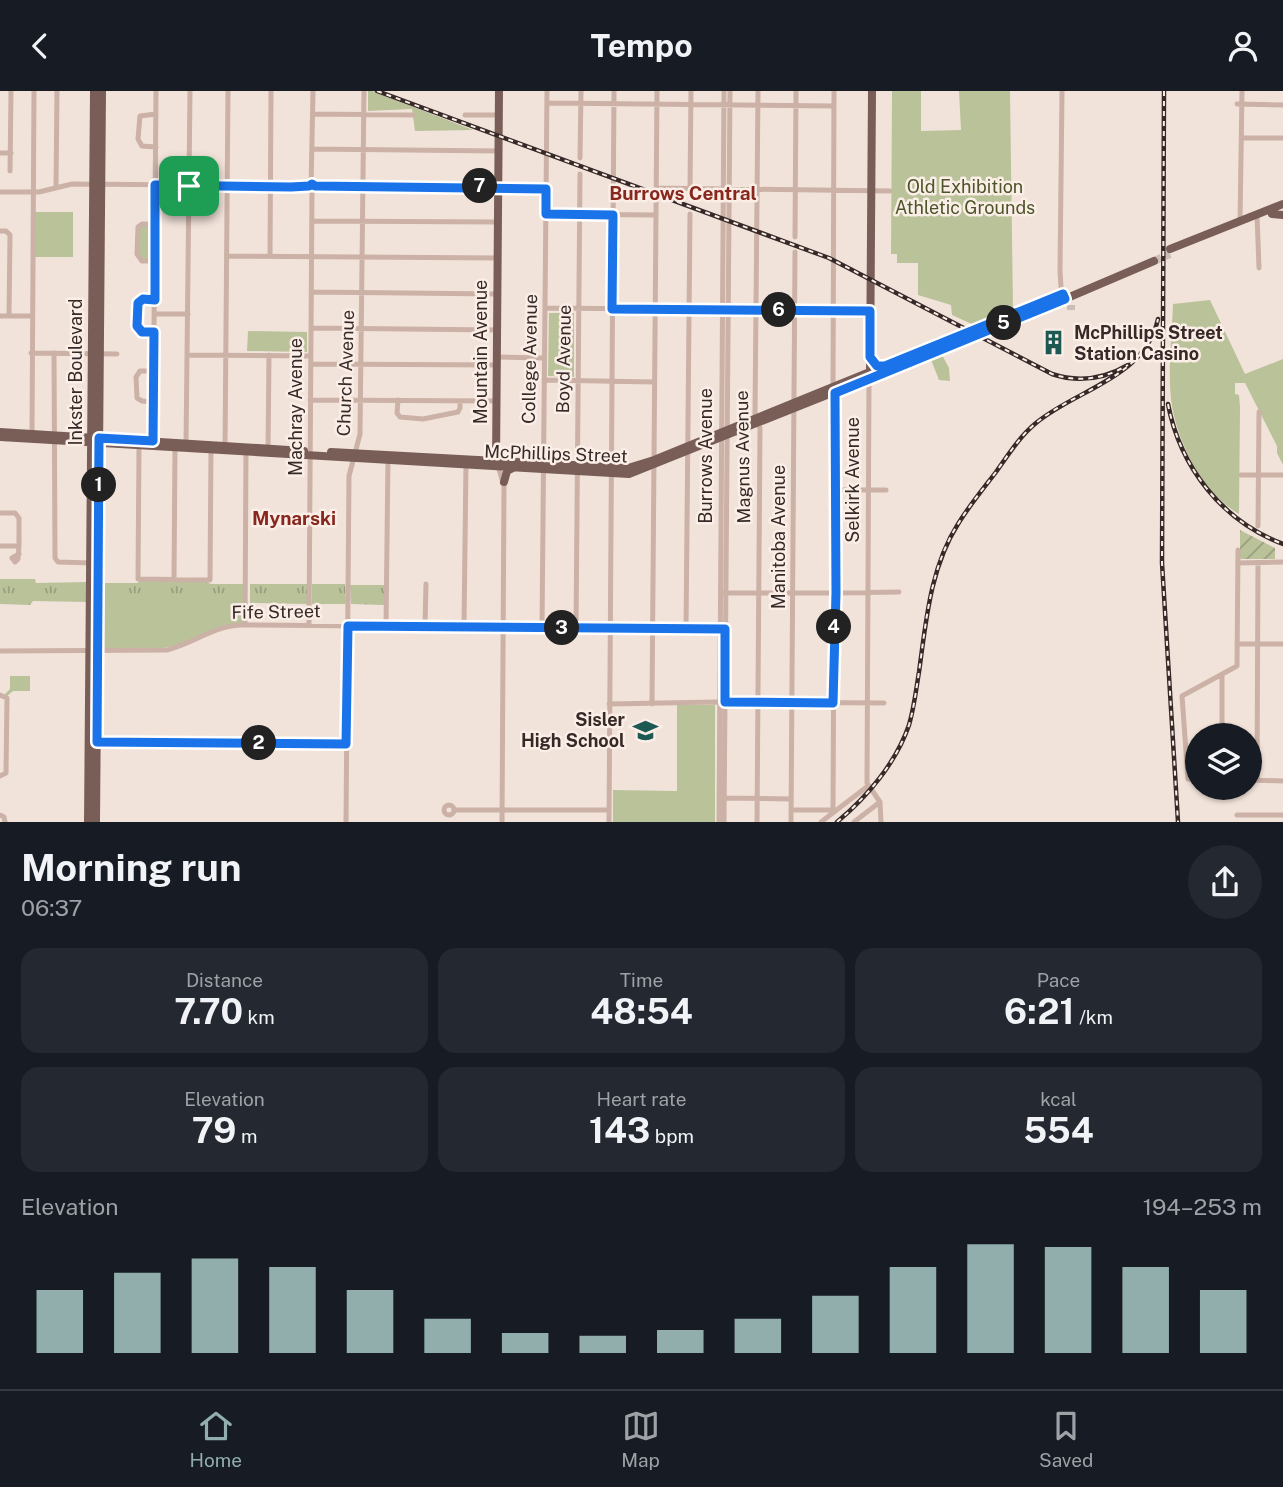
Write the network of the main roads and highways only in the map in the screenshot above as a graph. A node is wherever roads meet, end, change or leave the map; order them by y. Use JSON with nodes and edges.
{"nodes":[{"id":1,"x":94,"y":91,"type":"edge"},
{"id":2,"x":102,"y":91,"type":"edge"},
{"id":3,"x":499,"y":91,"type":"edge"},
{"id":4,"x":872,"y":91,"type":"edge"},
{"id":5,"x":97,"y":185,"type":"junction"},
{"id":6,"x":1283,"y":204,"type":"edge"},
{"id":7,"x":1283,"y":210,"type":"edge"},
{"id":8,"x":1272,"y":214,"type":"junction"},
{"id":9,"x":1283,"y":215,"type":"edge"},
{"id":10,"x":1258,"y":217,"type":"junction"},
{"id":11,"x":1066,"y":299,"type":"junction"},
{"id":12,"x":870,"y":357,"type":"junction"},
{"id":13,"x":907,"y":360,"type":"junction"},
{"id":14,"x":885,"y":366,"type":"junction"},
{"id":15,"x":870,"y":375,"type":"junction"},
{"id":16,"x":0,"y":432,"type":"edge"},
{"id":17,"x":31,"y":436,"type":"junction"},
{"id":18,"x":0,"y":437,"type":"edge"},
{"id":19,"x":95,"y":441,"type":"junction"},
{"id":20,"x":153,"y":444,"type":"junction"},
{"id":21,"x":186,"y":446,"type":"junction"},
{"id":22,"x":225,"y":448,"type":"junction"},
{"id":23,"x":497,"y":465,"type":"junction"},
{"id":24,"x":513,"y":468,"type":"junction"},
{"id":25,"x":543,"y":468,"type":"junction"},
{"id":26,"x":504,"y":482,"type":"road end"},
{"id":27,"x":92,"y":742,"type":"junction"},
{"id":28,"x":88,"y":822,"type":"edge"},
{"id":29,"x":96,"y":822,"type":"edge"}],
"edges":[{"from":1,"to":5,"type":"main road","name":"Inkster Boulevard"},
{"from":2,"to":5,"type":"main road","name":"Inkster Boulevard"},
{"from":3,"to":23,"type":"main road","name":"Mountain Avenue"},
{"from":4,"to":12,"type":"main road","name":"Selkirk Avenue"},
{"from":5,"to":19,"type":"main road","name":"Inkster Boulevard"},
{"from":6,"to":10,"type":"main road"},
{"from":7,"to":8,"type":"main road"},
{"from":8,"to":9,"type":"main road"},
{"from":8,"to":10,"type":"main road"},
{"from":10,"to":10,"type":"main road"},
{"from":11,"to":11,"type":"main road","name":"McPhillips Street"},
{"from":11,"to":13,"type":"main road","name":"McPhillips Street"},
{"from":12,"to":14,"type":"main road"},
{"from":12,"to":15,"type":"main road","name":"Selkirk Avenue"},
{"from":13,"to":14,"type":"main road","name":"McPhillips Street"},
{"from":13,"to":15,"type":"main road","name":"McPhillips Street"},
{"from":14,"to":15,"type":"main road","name":"McPhillips Street"},
{"from":15,"to":25,"type":"main road","name":"McPhillips Street"},
{"from":16,"to":17,"type":"main road","name":"McPhillips Street"},
{"from":17,"to":18,"type":"main road","name":"McPhillips Street"},
{"from":17,"to":19,"type":"main road","name":"McPhillips Street"},
{"from":19,"to":20,"type":"main road","name":"McPhillips Street"},
{"from":19,"to":20,"type":"main road","name":"McPhillips Street"},
{"from":19,"to":27,"type":"main road","name":"Inkster Boulevard"},
{"from":20,"to":21,"type":"main road","name":"McPhillips Street"},
{"from":20,"to":21,"type":"main road","name":"McPhillips Street"},
{"from":21,"to":22,"type":"main road","name":"McPhillips Street"},
{"from":21,"to":22,"type":"main road","name":"McPhillips Street"},
{"from":22,"to":23,"type":"main road","name":"McPhillips Street"},
{"from":23,"to":24,"type":"main road","name":"McPhillips Street"},
{"from":23,"to":25,"type":"main road","name":"McPhillips Street"},
{"from":24,"to":25,"type":"main road","name":"McPhillips Street"},
{"from":24,"to":26,"type":"main road"},
{"from":27,"to":28,"type":"main road","name":"Inkster Boulevard"},
{"from":27,"to":29,"type":"main road","name":"Inkster Boulevard"}]}
